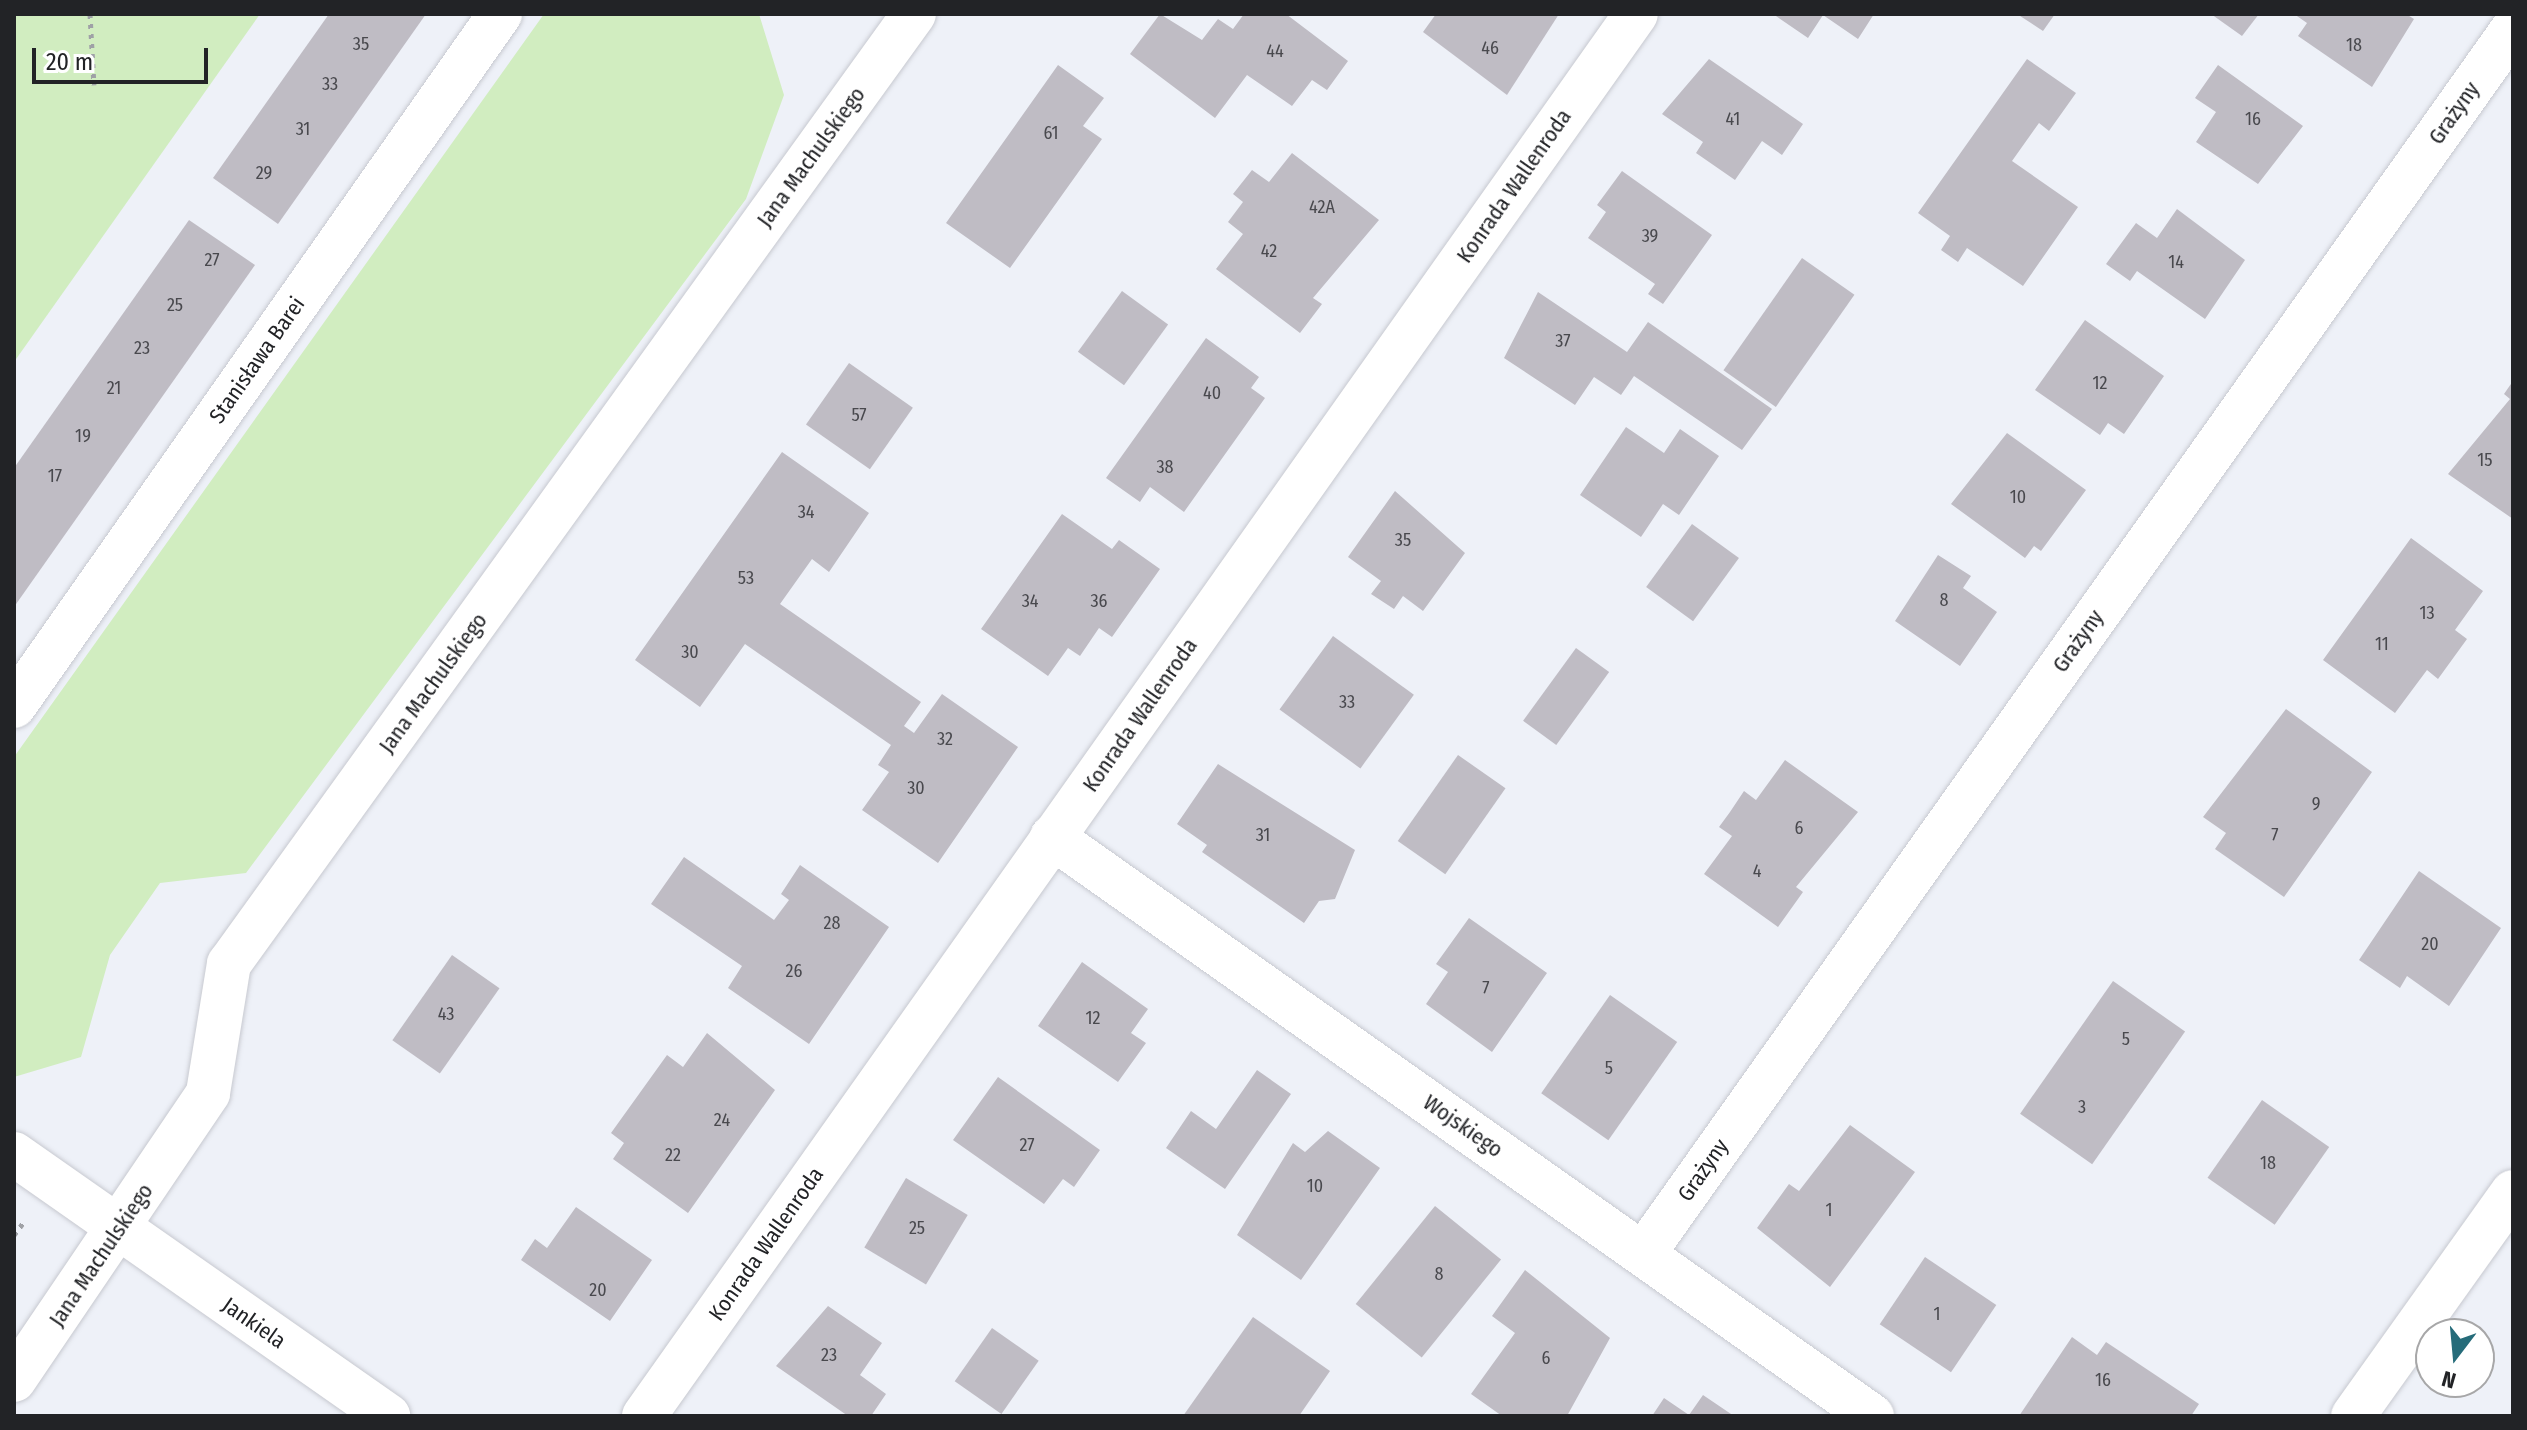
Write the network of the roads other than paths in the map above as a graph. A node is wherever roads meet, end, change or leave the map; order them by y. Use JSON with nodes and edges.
{"nodes":[{"id":1,"x":500,"y":14,"type":"edge"},
{"id":2,"x":914,"y":14,"type":"edge"},
{"id":3,"x":1636,"y":14,"type":"edge"},
{"id":4,"x":2513,"y":29,"type":"edge"},
{"id":5,"x":14,"y":706,"type":"edge"},
{"id":6,"x":1052,"y":837,"type":"junction"},
{"id":7,"x":14,"y":1154,"type":"edge"},
{"id":8,"x":2513,"y":1192,"type":"edge"},
{"id":9,"x":119,"y":1230,"type":"junction"},
{"id":10,"x":1644,"y":1253,"type":"junction"},
{"id":11,"x":14,"y":1380,"type":"edge"},
{"id":12,"x":388,"y":1416,"type":"edge"},
{"id":13,"x":644,"y":1416,"type":"edge"},
{"id":14,"x":1872,"y":1416,"type":"edge"},
{"id":15,"x":2353,"y":1416,"type":"edge"}],
"edges":[{"from":1,"to":5,"type":"street","name":"Stanisława Barei"},
{"from":2,"to":9,"type":"street","name":"Jana Machulskiego"},
{"from":3,"to":6,"type":"street","name":"Konrada Wallenroda"},
{"from":4,"to":10,"type":"street","name":"Grażyny"},
{"from":6,"to":10,"type":"street","name":"Wojskiego"},
{"from":6,"to":13,"type":"street","name":"Konrada Wallenroda"},
{"from":7,"to":9,"type":"street"},
{"from":8,"to":15,"type":"street"},
{"from":9,"to":11,"type":"street","name":"Jana Machulskiego"},
{"from":9,"to":12,"type":"street","name":"Jankiela"},
{"from":10,"to":14,"type":"street","name":"Wojskiego"}]}
